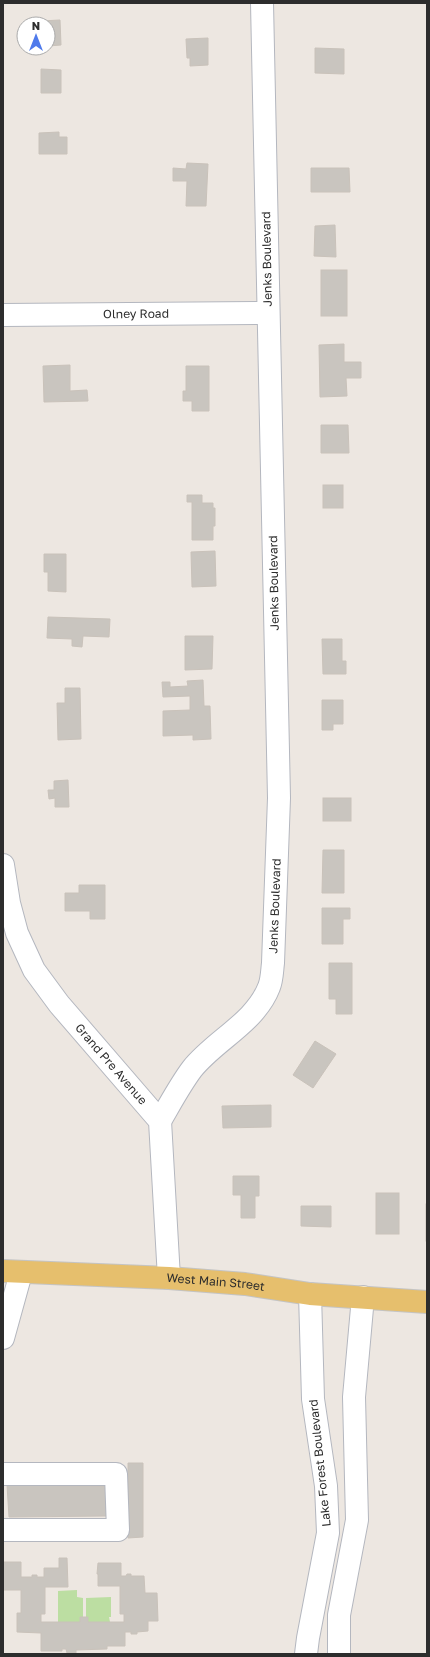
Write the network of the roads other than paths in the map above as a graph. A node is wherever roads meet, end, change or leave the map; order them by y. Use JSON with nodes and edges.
{"nodes":[{"id":1,"x":262,"y":3,"type":"edge"},
{"id":2,"x":268,"y":313,"type":"junction"},
{"id":3,"x":3,"y":316,"type":"edge"},
{"id":4,"x":3,"y":865,"type":"edge"},
{"id":5,"x":160,"y":1121,"type":"junction"},
{"id":6,"x":12,"y":1272,"type":"edge"},
{"id":7,"x":169,"y":1278,"type":"junction"},
{"id":8,"x":310,"y":1294,"type":"junction"},
{"id":9,"x":363,"y":1297,"type":"junction"},
{"id":10,"x":427,"y":1302,"type":"edge"},
{"id":11,"x":3,"y":1338,"type":"edge"},
{"id":12,"x":3,"y":1474,"type":"edge"},
{"id":13,"x":3,"y":1530,"type":"edge"},
{"id":14,"x":306,"y":1654,"type":"edge"},
{"id":15,"x":340,"y":1654,"type":"edge"}],
"edges":[{"from":1,"to":2,"type":"street","name":"Jenks Boulevard"},
{"from":2,"to":3,"type":"street","name":"Olney Road"},
{"from":2,"to":5,"type":"street","name":"Jenks Boulevard"},
{"from":4,"to":5,"type":"street","name":"Grand Pre Avenue"},
{"from":5,"to":7,"type":"street"},
{"from":6,"to":7,"type":"main road","name":"West Main Street"},
{"from":6,"to":11,"type":"street"},
{"from":7,"to":8,"type":"main road","name":"West Main Street"},
{"from":8,"to":9,"type":"main road","name":"West Main Street"},
{"from":8,"to":14,"type":"street","name":"Lake Forest Boulevard"},
{"from":9,"to":10,"type":"main road","name":"West Main Street"},
{"from":9,"to":15,"type":"street"},
{"from":12,"to":13,"type":"street"}]}
